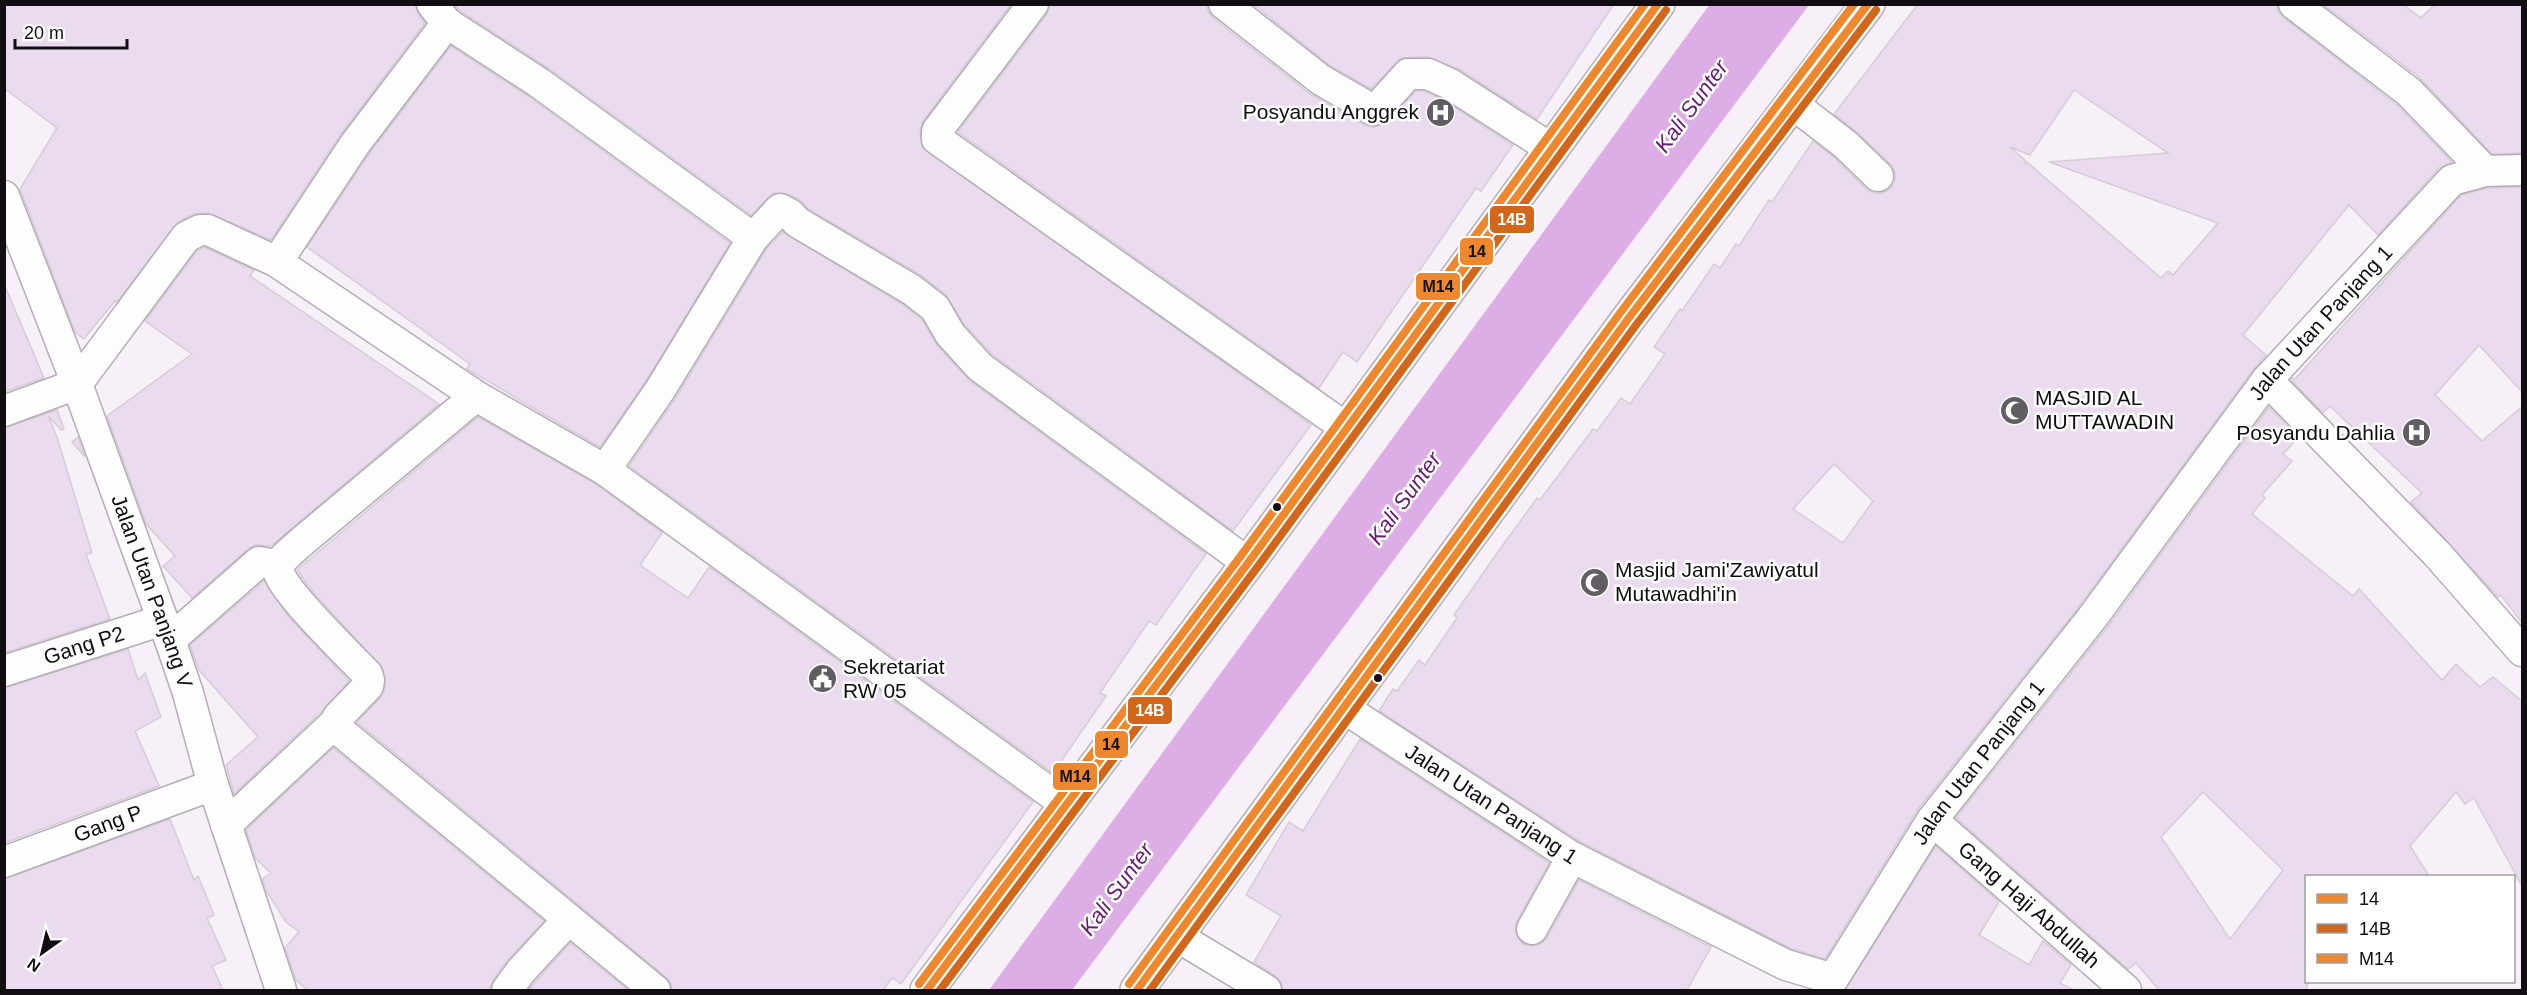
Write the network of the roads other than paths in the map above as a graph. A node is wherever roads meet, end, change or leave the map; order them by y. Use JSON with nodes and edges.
{"nodes":[{"id":1,"x":1033,"y":4,"type":"edge"},
{"id":2,"x":1224,"y":4,"type":"edge"},
{"id":3,"x":1658,"y":4,"type":"edge"},
{"id":4,"x":1868,"y":4,"type":"edge"},
{"id":5,"x":2294,"y":4,"type":"edge"},
{"id":6,"x":439,"y":14,"type":"edge"},
{"id":7,"x":1792,"y":104,"type":"junction"},
{"id":8,"x":1553,"y":150,"type":"junction"},
{"id":9,"x":2485,"y":171,"type":"junction"},
{"id":10,"x":2521,"y":172,"type":"edge"},
{"id":11,"x":1878,"y":176,"type":"dead end"},
{"id":12,"x":4,"y":196,"type":"edge"},
{"id":13,"x":753,"y":238,"type":"junction"},
{"id":14,"x":277,"y":262,"type":"junction"},
{"id":15,"x":2267,"y":380,"type":"junction"},
{"id":16,"x":77,"y":384,"type":"junction"},
{"id":17,"x":476,"y":396,"type":"junction"},
{"id":18,"x":4,"y":411,"type":"edge"},
{"id":19,"x":1346,"y":428,"type":"junction"},
{"id":20,"x":605,"y":470,"type":"junction"},
{"id":21,"x":1248,"y":563,"type":"junction"},
{"id":22,"x":278,"y":565,"type":"junction"},
{"id":23,"x":166,"y":630,"type":"junction"},
{"id":24,"x":2523,"y":651,"type":"edge"},
{"id":25,"x":4,"y":671,"type":"edge"},
{"id":26,"x":1344,"y":708,"type":"junction"},
{"id":27,"x":336,"y":722,"type":"junction"},
{"id":28,"x":213,"y":784,"type":"junction"},
{"id":29,"x":1067,"y":805,"type":"junction"},
{"id":30,"x":1932,"y":820,"type":"junction"},
{"id":31,"x":226,"y":825,"type":"junction"},
{"id":32,"x":1572,"y":857,"type":"junction"},
{"id":33,"x":4,"y":862,"type":"edge"},
{"id":34,"x":568,"y":920,"type":"junction"},
{"id":35,"x":1532,"y":929,"type":"dead end"},
{"id":36,"x":1178,"y":937,"type":"junction"},
{"id":37,"x":1802,"y":982,"type":"edge"},
{"id":38,"x":280,"y":990,"type":"edge"},
{"id":39,"x":507,"y":990,"type":"edge"},
{"id":40,"x":655,"y":990,"type":"edge"},
{"id":41,"x":927,"y":990,"type":"edge"},
{"id":42,"x":1137,"y":990,"type":"edge"},
{"id":43,"x":1266,"y":990,"type":"edge"},
{"id":44,"x":2126,"y":990,"type":"edge"}],
"edges":[{"from":1,"to":19,"type":"street"},
{"from":2,"to":8,"type":"street"},
{"from":3,"to":8,"type":"main road"},
{"from":4,"to":7,"type":"main road"},
{"from":5,"to":9,"type":"street"},
{"from":6,"to":13,"type":"street"},
{"from":6,"to":14,"type":"street"},
{"from":7,"to":11,"type":"street"},
{"from":7,"to":26,"type":"main road"},
{"from":8,"to":19,"type":"main road"},
{"from":9,"to":10,"type":"street","name":"Jalan Utan Panjang 1"},
{"from":9,"to":15,"type":"street","name":"Jalan Utan Panjang 1"},
{"from":12,"to":16,"type":"street","name":"Jalan Utan Panjang V"},
{"from":13,"to":20,"type":"street"},
{"from":13,"to":21,"type":"street"},
{"from":14,"to":16,"type":"street"},
{"from":14,"to":17,"type":"street"},
{"from":15,"to":24,"type":"street"},
{"from":15,"to":30,"type":"street","name":"Jalan Utan Panjang 1"},
{"from":16,"to":18,"type":"street"},
{"from":16,"to":23,"type":"street","name":"Jalan Utan Panjang V"},
{"from":17,"to":20,"type":"street"},
{"from":17,"to":22,"type":"street"},
{"from":19,"to":21,"type":"main road"},
{"from":20,"to":29,"type":"street"},
{"from":21,"to":29,"type":"main road"},
{"from":22,"to":23,"type":"street"},
{"from":22,"to":27,"type":"street"},
{"from":23,"to":25,"type":"street","name":"Gang P2"},
{"from":23,"to":28,"type":"street","name":"Jalan Utan Panjang V"},
{"from":26,"to":32,"type":"street","name":"Jalan Utan Panjang 1"},
{"from":26,"to":36,"type":"main road"},
{"from":27,"to":31,"type":"street"},
{"from":27,"to":34,"type":"street"},
{"from":28,"to":31,"type":"street","name":"Jalan Utan Panjang V"},
{"from":28,"to":33,"type":"street","name":"Gang P"},
{"from":29,"to":41,"type":"main road"},
{"from":30,"to":37,"type":"street","name":"Jalan Utan Panjang 1"},
{"from":30,"to":44,"type":"street","name":"Gang Haji Abdullah"},
{"from":31,"to":38,"type":"street","name":"Jalan Utan Panjang V"},
{"from":32,"to":35,"type":"street"},
{"from":32,"to":37,"type":"street","name":"Jalan Utan Panjang 1"},
{"from":34,"to":39,"type":"street"},
{"from":34,"to":40,"type":"street"},
{"from":36,"to":42,"type":"main road"},
{"from":36,"to":43,"type":"street"}]}
